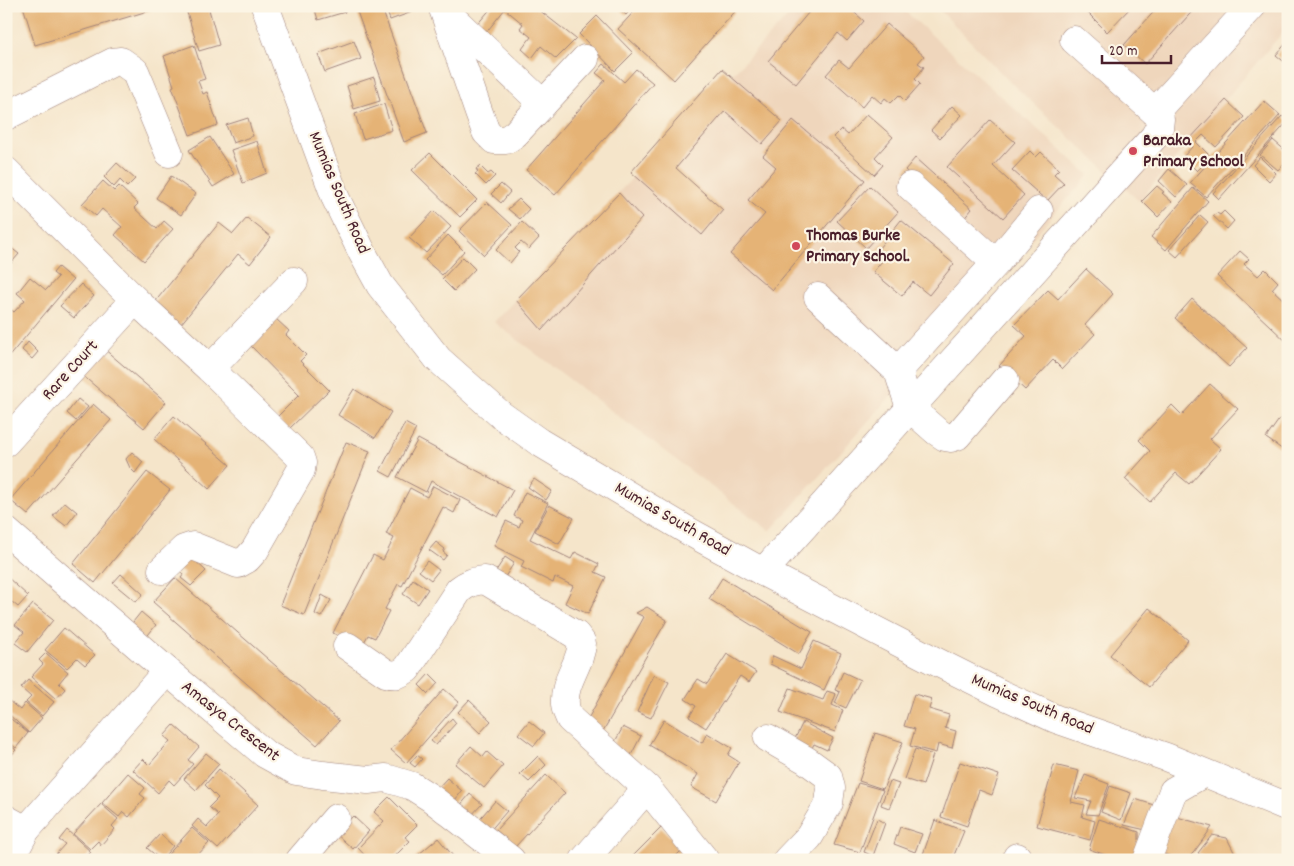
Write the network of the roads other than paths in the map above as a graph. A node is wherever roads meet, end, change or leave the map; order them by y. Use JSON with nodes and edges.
{"nodes":[{"id":1,"x":265,"y":6,"type":"edge"},
{"id":2,"x":1252,"y":6,"type":"edge"},
{"id":3,"x":442,"y":7,"type":"edge"},
{"id":4,"x":1074,"y":40,"type":"dead end"},
{"id":5,"x":585,"y":59,"type":"dead end"},
{"id":6,"x":543,"y":104,"type":"junction"},
{"id":7,"x":1155,"y":112,"type":"junction"},
{"id":8,"x":6,"y":116,"type":"edge"},
{"id":9,"x":169,"y":153,"type":"dead end"},
{"id":10,"x":6,"y":171,"type":"edge"},
{"id":11,"x":910,"y":186,"type":"dead end"},
{"id":12,"x":1039,"y":212,"type":"dead end"},
{"id":13,"x":996,"y":263,"type":"junction"},
{"id":14,"x":294,"y":281,"type":"dead end"},
{"id":15,"x":818,"y":297,"type":"dead end"},
{"id":16,"x":135,"y":300,"type":"junction"},
{"id":17,"x":210,"y":369,"type":"junction"},
{"id":18,"x":898,"y":371,"type":"junction"},
{"id":19,"x":1005,"y":380,"type":"dead end"},
{"id":20,"x":910,"y":408,"type":"junction"},
{"id":21,"x":6,"y":442,"type":"edge"},
{"id":22,"x":6,"y":531,"type":"edge"},
{"id":23,"x":162,"y":570,"type":"dead end"},
{"id":24,"x":763,"y":572,"type":"junction"},
{"id":25,"x":347,"y":646,"type":"dead end"},
{"id":26,"x":167,"y":672,"type":"junction"},
{"id":27,"x":768,"y":738,"type":"dead end"},
{"id":28,"x":1204,"y":773,"type":"junction"},
{"id":29,"x":647,"y":788,"type":"junction"},
{"id":30,"x":1288,"y":807,"type":"edge"},
{"id":31,"x":336,"y":818,"type":"dead end"},
{"id":32,"x":16,"y":825,"type":"edge"},
{"id":33,"x":10,"y":860,"type":"edge"},
{"id":34,"x":300,"y":860,"type":"edge"},
{"id":35,"x":511,"y":860,"type":"edge"},
{"id":36,"x":584,"y":860,"type":"edge"},
{"id":37,"x":705,"y":860,"type":"edge"},
{"id":38,"x":787,"y":860,"type":"edge"},
{"id":39,"x":1146,"y":860,"type":"edge"}],
"edges":[{"from":1,"to":24,"type":"street","name":"Mumias South Road"},
{"from":2,"to":7,"type":"street"},
{"from":3,"to":6,"type":"street"},
{"from":3,"to":6,"type":"street"},
{"from":4,"to":7,"type":"street"},
{"from":5,"to":6,"type":"street"},
{"from":7,"to":20,"type":"street"},
{"from":8,"to":9,"type":"street"},
{"from":10,"to":16,"type":"street"},
{"from":11,"to":13,"type":"street"},
{"from":12,"to":13,"type":"street"},
{"from":13,"to":18,"type":"street"},
{"from":14,"to":17,"type":"street"},
{"from":15,"to":18,"type":"street"},
{"from":16,"to":17,"type":"street"},
{"from":16,"to":21,"type":"street","name":"Rare Court"},
{"from":17,"to":23,"type":"street"},
{"from":18,"to":20,"type":"street"},
{"from":19,"to":20,"type":"street"},
{"from":20,"to":24,"type":"street"},
{"from":22,"to":26,"type":"street","name":"Amasya Crescent"},
{"from":24,"to":28,"type":"street","name":"Mumias South Road"},
{"from":25,"to":29,"type":"street"},
{"from":26,"to":32,"type":"street"},
{"from":26,"to":35,"type":"street","name":"Amasya Crescent"},
{"from":27,"to":38,"type":"street"},
{"from":28,"to":30,"type":"street","name":"Mumias South Road"},
{"from":28,"to":39,"type":"street"},
{"from":29,"to":36,"type":"street"},
{"from":29,"to":37,"type":"street"},
{"from":31,"to":34,"type":"street"},
{"from":32,"to":33,"type":"street"}]}
